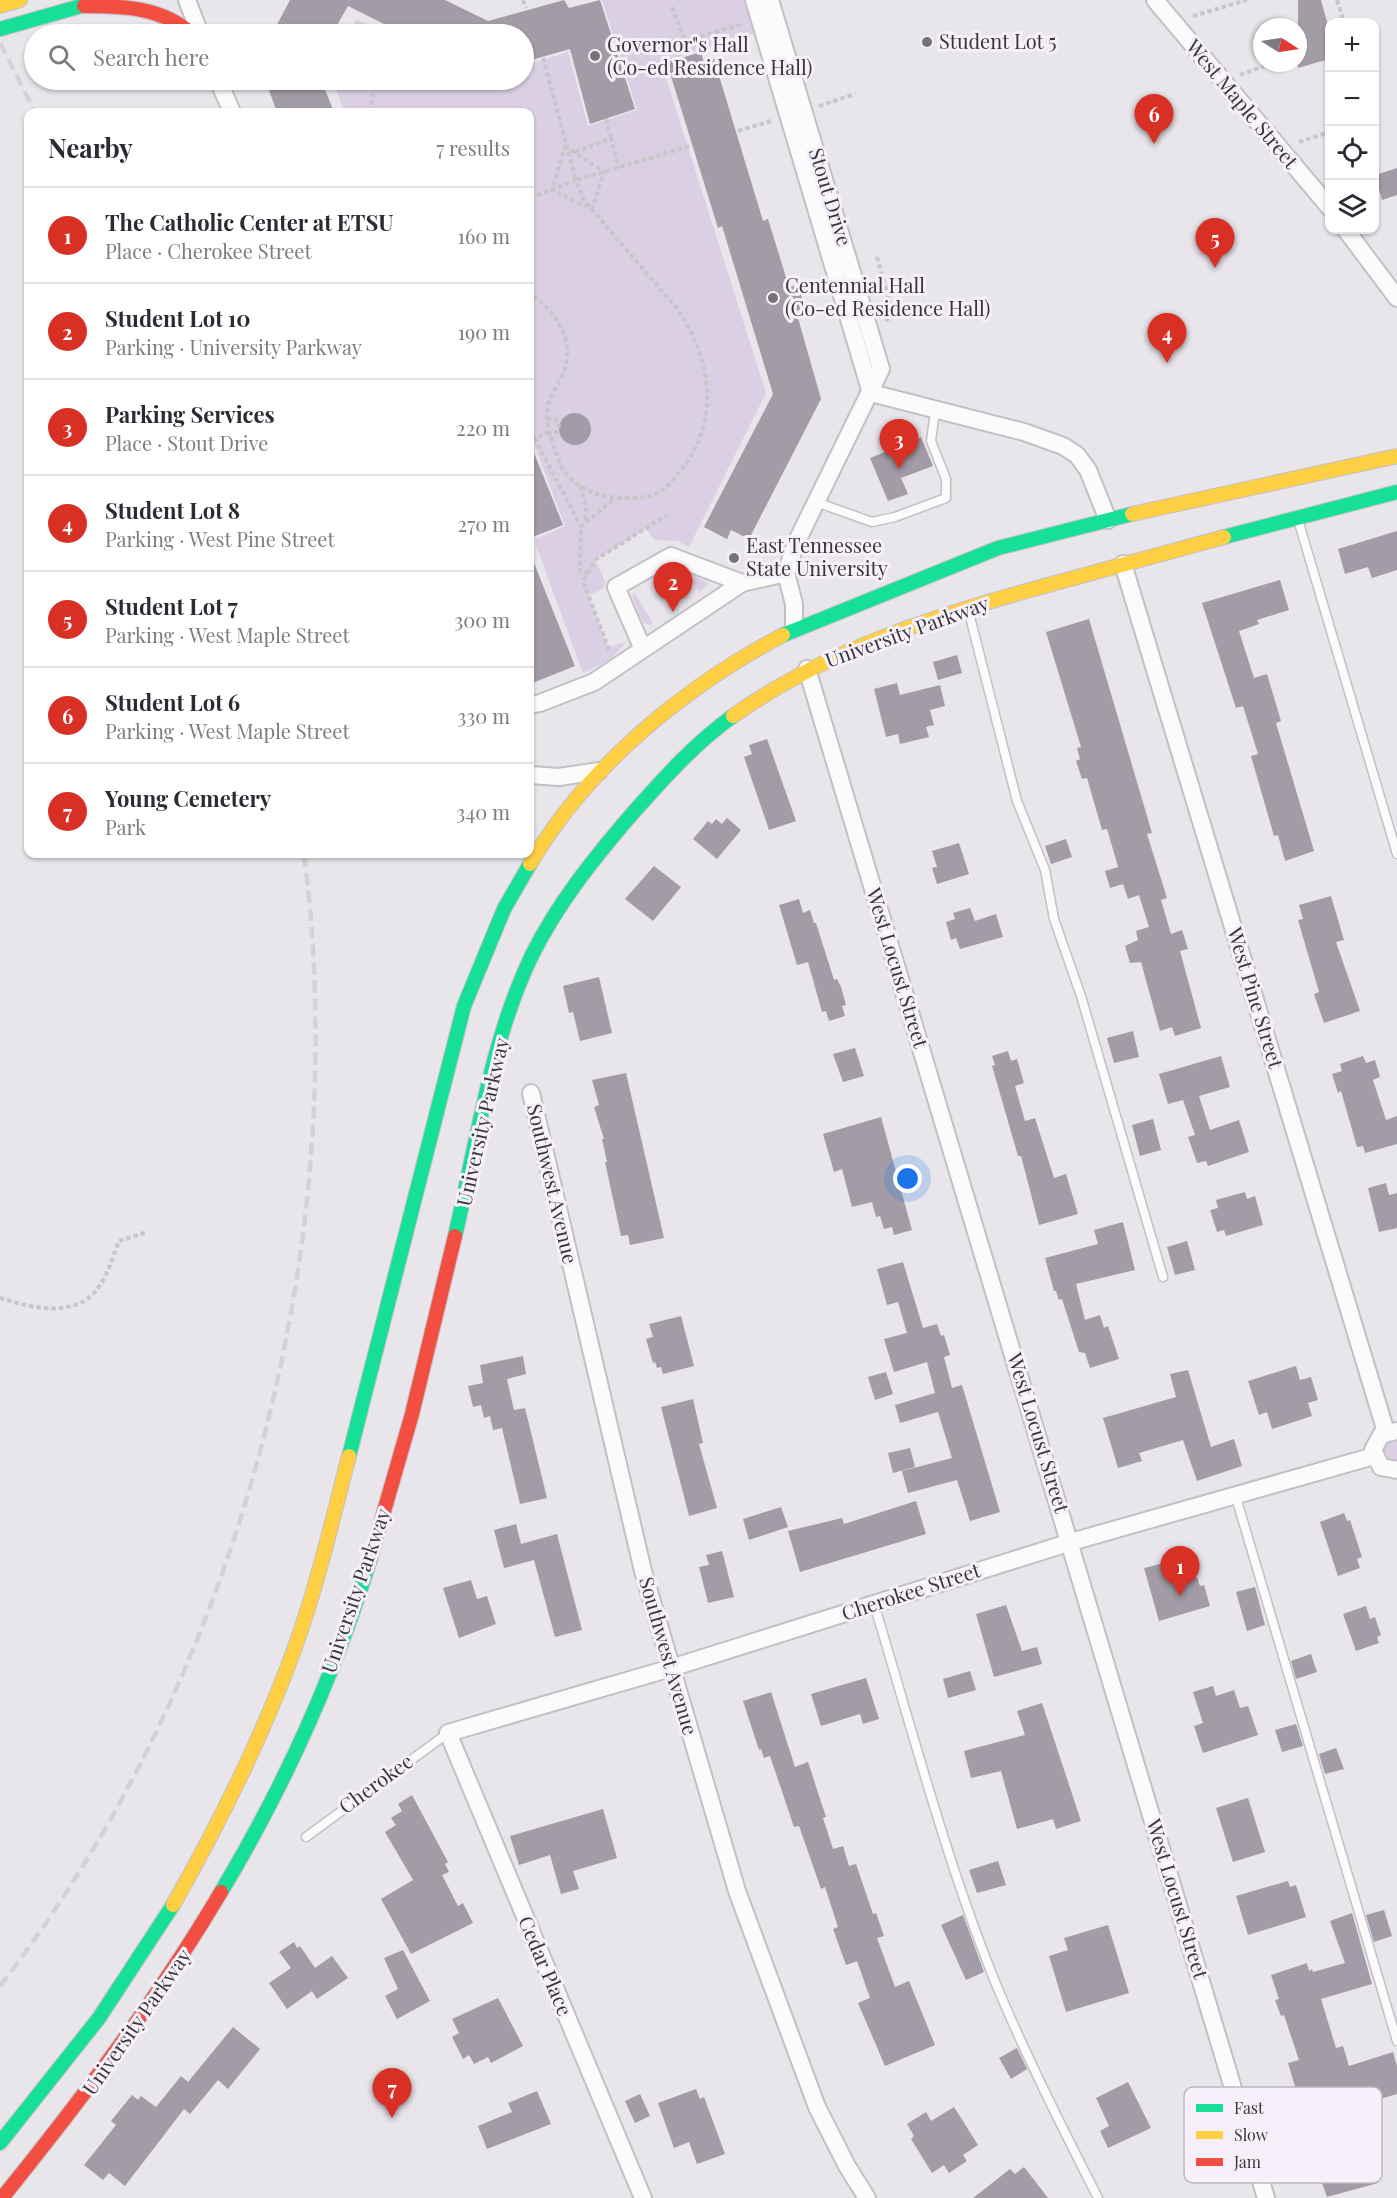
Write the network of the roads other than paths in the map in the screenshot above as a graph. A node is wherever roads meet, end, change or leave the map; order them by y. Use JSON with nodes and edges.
{"nodes":[{"id":1,"x":20,"y":0,"type":"edge"},
{"id":2,"x":102,"y":0,"type":"edge"},
{"id":3,"x":187,"y":0,"type":"edge"},
{"id":4,"x":1155,"y":0,"type":"edge"},
{"id":5,"x":0,"y":6,"type":"edge"},
{"id":6,"x":84,"y":6,"type":"junction"},
{"id":7,"x":761,"y":10,"type":"edge"},
{"id":8,"x":177,"y":24,"type":"edge"},
{"id":9,"x":196,"y":24,"type":"edge"},
{"id":10,"x":0,"y":29,"type":"edge"},
{"id":11,"x":222,"y":90,"type":"edge"},
{"id":12,"x":230,"y":108,"type":"edge"},
{"id":13,"x":1325,"y":203,"type":"edge"},
{"id":14,"x":1349,"y":234,"type":"edge"},
{"id":15,"x":1397,"y":298,"type":"edge"},
{"id":16,"x":871,"y":393,"type":"junction"},
{"id":17,"x":935,"y":411,"type":"junction"},
{"id":18,"x":1397,"y":456,"type":"edge"},
{"id":19,"x":1397,"y":492,"type":"edge"},
{"id":20,"x":816,"y":502,"type":"junction"},
{"id":21,"x":1297,"y":512,"type":"junction"},
{"id":22,"x":1110,"y":526,"type":"junction"},
{"id":23,"x":1121,"y":559,"type":"junction"},
{"id":24,"x":786,"y":573,"type":"junction"},
{"id":25,"x":742,"y":583,"type":"junction"},
{"id":26,"x":967,"y":608,"type":"junction"},
{"id":27,"x":794,"y":629,"type":"junction"},
{"id":28,"x":642,"y":647,"type":"junction"},
{"id":29,"x":804,"y":659,"type":"junction"},
{"id":30,"x":534,"y":704,"type":"edge"},
{"id":31,"x":603,"y":770,"type":"junction"},
{"id":32,"x":534,"y":775,"type":"edge"},
{"id":33,"x":537,"y":852,"type":"edge"},
{"id":34,"x":1397,"y":854,"type":"edge"},
{"id":35,"x":534,"y":858,"type":"edge"},
{"id":36,"x":531,"y":1093,"type":"dead end"},
{"id":37,"x":1163,"y":1277,"type":"dead end"},
{"id":38,"x":364,"y":1390,"type":"junction"},
{"id":39,"x":384,"y":1395,"type":"dead end"},
{"id":40,"x":1392,"y":1432,"type":"edge"},
{"id":41,"x":1374,"y":1456,"type":"junction"},
{"id":42,"x":1397,"y":1470,"type":"edge"},
{"id":43,"x":1235,"y":1494,"type":"junction"},
{"id":44,"x":1071,"y":1542,"type":"junction"},
{"id":45,"x":874,"y":1604,"type":"junction"},
{"id":46,"x":671,"y":1668,"type":"junction"},
{"id":47,"x":448,"y":1733,"type":"junction"},
{"id":48,"x":306,"y":1837,"type":"dead end"},
{"id":49,"x":1397,"y":2041,"type":"edge"},
{"id":50,"x":1233,"y":2087,"type":"edge"},
{"id":51,"x":0,"y":2143,"type":"edge"},
{"id":52,"x":1262,"y":2183,"type":"edge"},
{"id":53,"x":2,"y":2198,"type":"edge"},
{"id":54,"x":643,"y":2198,"type":"edge"},
{"id":55,"x":867,"y":2198,"type":"edge"},
{"id":56,"x":1098,"y":2198,"type":"edge"},
{"id":57,"x":1266,"y":2198,"type":"edge"}],
"edges":[{"from":1,"to":5,"type":"main road"},
{"from":2,"to":6,"type":"main road"},
{"from":3,"to":9,"type":"street"},
{"from":4,"to":13,"type":"street","name":"West Maple Street"},
{"from":6,"to":8,"type":"main road"},
{"from":6,"to":10,"type":"main road"},
{"from":7,"to":16,"type":"street","name":"Stout Drive"},
{"from":11,"to":12,"type":"street"},
{"from":14,"to":15,"type":"street"},
{"from":16,"to":17,"type":"street"},
{"from":16,"to":20,"type":"street"},
{"from":17,"to":20,"type":"lane"},
{"from":17,"to":22,"type":"street"},
{"from":18,"to":22,"type":"main road","name":"University Parkway"},
{"from":19,"to":21,"type":"main road","name":"University Parkway"},
{"from":20,"to":24,"type":"street"},
{"from":21,"to":23,"type":"main road","name":"University Parkway"},
{"from":21,"to":34,"type":"lane"},
{"from":22,"to":27,"type":"main road","name":"University Parkway"},
{"from":23,"to":26,"type":"main road","name":"University Parkway"},
{"from":23,"to":40,"type":"street","name":"West Pine Street"},
{"from":24,"to":25,"type":"street"},
{"from":24,"to":27,"type":"street"},
{"from":25,"to":28,"type":"street"},
{"from":25,"to":28,"type":"street"},
{"from":26,"to":29,"type":"main road","name":"University Parkway"},
{"from":26,"to":37,"type":"lane"},
{"from":27,"to":29,"type":"main road"},
{"from":27,"to":31,"type":"main road","name":"University Parkway"},
{"from":28,"to":30,"type":"street"},
{"from":29,"to":44,"type":"street","name":"West Locust Street"},
{"from":29,"to":53,"type":"main road","name":"University Parkway"},
{"from":31,"to":32,"type":"street"},
{"from":31,"to":33,"type":"main road","name":"University Parkway"},
{"from":35,"to":38,"type":"main road","name":"University Parkway"},
{"from":36,"to":46,"type":"street","name":"Southwest Avenue"},
{"from":38,"to":39,"type":"main road"},
{"from":38,"to":51,"type":"main road","name":"University Parkway"},
{"from":40,"to":41,"type":"street"},
{"from":41,"to":42,"type":"street"},
{"from":41,"to":43,"type":"street","name":"Cherokee Street"},
{"from":43,"to":44,"type":"street","name":"Cherokee Street"},
{"from":43,"to":49,"type":"lane"},
{"from":44,"to":45,"type":"street","name":"Cherokee Street"},
{"from":44,"to":50,"type":"street","name":"West Locust Street"},
{"from":45,"to":46,"type":"street","name":"Cherokee Street"},
{"from":45,"to":56,"type":"lane"},
{"from":46,"to":47,"type":"street","name":"Cherokee Street"},
{"from":46,"to":55,"type":"street","name":"Southwest Avenue"},
{"from":47,"to":48,"type":"lane","name":"Cherokee"},
{"from":47,"to":54,"type":"street","name":"Cedar Place"},
{"from":52,"to":57,"type":"street","name":"West Locust Street"}]}
